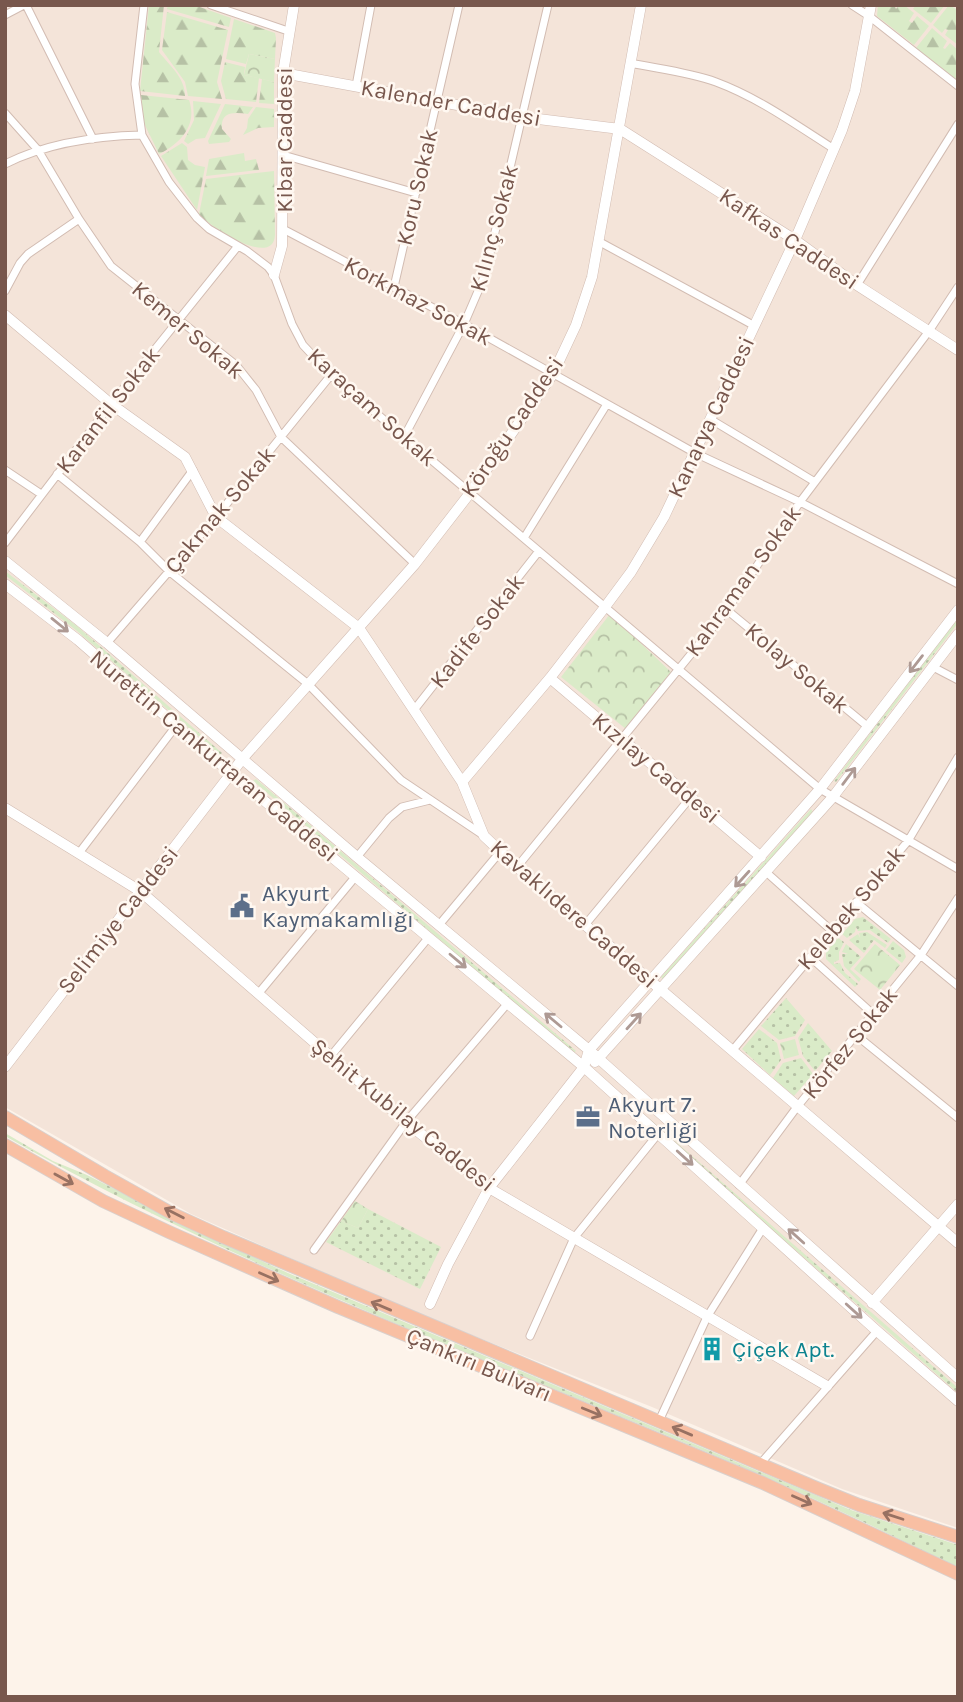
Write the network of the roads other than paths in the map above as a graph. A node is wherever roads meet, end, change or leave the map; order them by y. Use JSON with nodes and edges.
{"nodes":[{"id":1,"x":25,"y":5,"type":"edge"},
{"id":2,"x":294,"y":5,"type":"edge"},
{"id":3,"x":371,"y":5,"type":"edge"},
{"id":4,"x":458,"y":5,"type":"edge"},
{"id":5,"x":548,"y":5,"type":"edge"},
{"id":6,"x":640,"y":5,"type":"edge"},
{"id":7,"x":852,"y":5,"type":"edge"},
{"id":8,"x":216,"y":6,"type":"edge"},
{"id":9,"x":141,"y":7,"type":"edge"},
{"id":10,"x":870,"y":10,"type":"edge"},
{"id":11,"x":5,"y":15,"type":"edge"},
{"id":12,"x":288,"y":31,"type":"junction"},
{"id":13,"x":630,"y":63,"type":"junction"},
{"id":14,"x":283,"y":74,"type":"junction"},
{"id":15,"x":356,"y":86,"type":"junction"},
{"id":16,"x":958,"y":86,"type":"edge"},
{"id":17,"x":437,"y":101,"type":"junction"},
{"id":18,"x":5,"y":113,"type":"edge"},
{"id":19,"x":522,"y":117,"type":"junction"},
{"id":20,"x":958,"y":124,"type":"edge"},
{"id":21,"x":620,"y":129,"type":"junction"},
{"id":22,"x":142,"y":135,"type":"junction"},
{"id":23,"x":93,"y":138,"type":"junction"},
{"id":24,"x":834,"y":149,"type":"junction"},
{"id":25,"x":38,"y":150,"type":"junction"},
{"id":26,"x":283,"y":155,"type":"junction"},
{"id":27,"x":5,"y":164,"type":"edge"},
{"id":28,"x":416,"y":193,"type":"junction"},
{"id":29,"x":79,"y":219,"type":"junction"},
{"id":30,"x":283,"y":229,"type":"junction"},
{"id":31,"x":794,"y":240,"type":"junction"},
{"id":32,"x":598,"y":241,"type":"junction"},
{"id":33,"x":238,"y":246,"type":"junction"},
{"id":34,"x":274,"y":275,"type":"junction"},
{"id":35,"x":857,"y":285,"type":"junction"},
{"id":36,"x":394,"y":287,"type":"junction"},
{"id":37,"x":958,"y":287,"type":"edge"},
{"id":38,"x":5,"y":291,"type":"edge"},
{"id":39,"x":5,"y":315,"type":"edge"},
{"id":40,"x":180,"y":320,"type":"junction"},
{"id":41,"x":464,"y":324,"type":"junction"},
{"id":42,"x":753,"y":325,"type":"junction"},
{"id":43,"x":929,"y":331,"type":"junction"},
{"id":44,"x":958,"y":350,"type":"edge"},
{"id":45,"x":553,"y":374,"type":"junction"},
{"id":46,"x":331,"y":375,"type":"junction"},
{"id":47,"x":111,"y":404,"type":"junction"},
{"id":48,"x":607,"y":404,"type":"junction"},
{"id":49,"x":710,"y":419,"type":"junction"},
{"id":50,"x":281,"y":437,"type":"junction"},
{"id":51,"x":404,"y":437,"type":"junction"},
{"id":52,"x":695,"y":453,"type":"junction"},
{"id":53,"x":5,"y":470,"type":"edge"},
{"id":54,"x":193,"y":470,"type":"junction"},
{"id":55,"x":58,"y":474,"type":"junction"},
{"id":56,"x":815,"y":482,"type":"junction"},
{"id":57,"x":470,"y":493,"type":"junction"},
{"id":58,"x":41,"y":494,"type":"junction"},
{"id":59,"x":800,"y":502,"type":"junction"},
{"id":60,"x":216,"y":517,"type":"junction"},
{"id":61,"x":524,"y":538,"type":"junction"},
{"id":62,"x":140,"y":542,"type":"junction"},
{"id":63,"x":5,"y":543,"type":"edge"},
{"id":64,"x":540,"y":551,"type":"junction"},
{"id":65,"x":5,"y":561,"type":"edge"},
{"id":66,"x":415,"y":564,"type":"junction"},
{"id":67,"x":170,"y":572,"type":"junction"},
{"id":68,"x":5,"y":584,"type":"edge"},
{"id":69,"x":958,"y":584,"type":"edge"},
{"id":70,"x":605,"y":607,"type":"junction"},
{"id":71,"x":727,"y":610,"type":"junction"},
{"id":72,"x":958,"y":610,"type":"edge"},
{"id":73,"x":359,"y":628,"type":"junction"},
{"id":74,"x":958,"y":634,"type":"edge"},
{"id":75,"x":107,"y":643,"type":"junction"},
{"id":76,"x":933,"y":667,"type":"junction"},
{"id":77,"x":680,"y":668,"type":"junction"},
{"id":78,"x":550,"y":678,"type":"junction"},
{"id":79,"x":958,"y":680,"type":"edge"},
{"id":80,"x":308,"y":684,"type":"junction"},
{"id":81,"x":414,"y":710,"type":"junction"},
{"id":82,"x":176,"y":726,"type":"junction"},
{"id":83,"x":867,"y":726,"type":"junction"},
{"id":84,"x":621,"y":738,"type":"junction"},
{"id":85,"x":958,"y":757,"type":"edge"},
{"id":86,"x":243,"y":758,"type":"junction"},
{"id":87,"x":231,"y":773,"type":"junction"},
{"id":88,"x":462,"y":782,"type":"junction"},
{"id":89,"x":820,"y":789,"type":"junction"},
{"id":90,"x":691,"y":797,"type":"junction"},
{"id":91,"x":832,"y":798,"type":"junction"},
{"id":92,"x":431,"y":800,"type":"junction"},
{"id":93,"x":5,"y":808,"type":"edge"},
{"id":94,"x":484,"y":836,"type":"junction"},
{"id":95,"x":908,"y":841,"type":"junction"},
{"id":96,"x":500,"y":852,"type":"junction"},
{"id":97,"x":79,"y":853,"type":"junction"},
{"id":98,"x":357,"y":857,"type":"junction"},
{"id":99,"x":761,"y":857,"type":"junction"},
{"id":100,"x":517,"y":867,"type":"junction"},
{"id":101,"x":958,"y":869,"type":"edge"},
{"id":102,"x":766,"y":872,"type":"junction"},
{"id":103,"x":356,"y":876,"type":"junction"},
{"id":104,"x":140,"y":891,"type":"junction"},
{"id":105,"x":958,"y":898,"type":"edge"},
{"id":106,"x":856,"y":902,"type":"junction"},
{"id":107,"x":439,"y":925,"type":"junction"},
{"id":108,"x":585,"y":925,"type":"junction"},
{"id":109,"x":832,"y":931,"type":"junction"},
{"id":110,"x":429,"y":937,"type":"junction"},
{"id":111,"x":921,"y":955,"type":"junction"},
{"id":112,"x":810,"y":957,"type":"junction"},
{"id":113,"x":651,"y":981,"type":"junction"},
{"id":114,"x":958,"y":986,"type":"edge"},
{"id":115,"x":662,"y":990,"type":"junction"},
{"id":116,"x":258,"y":994,"type":"junction"},
{"id":117,"x":508,"y":1003,"type":"junction"},
{"id":118,"x":873,"y":1014,"type":"junction"},
{"id":119,"x":856,"y":1035,"type":"junction"},
{"id":120,"x":589,"y":1050,"type":"junction"},
{"id":121,"x":732,"y":1051,"type":"junction"},
{"id":122,"x":330,"y":1057,"type":"junction"},
{"id":123,"x":600,"y":1059,"type":"junction"},
{"id":124,"x":5,"y":1067,"type":"edge"},
{"id":125,"x":585,"y":1067,"type":"junction"},
{"id":126,"x":797,"y":1108,"type":"junction"},
{"id":127,"x":5,"y":1117,"type":"edge"},
{"id":128,"x":958,"y":1118,"type":"edge"},
{"id":129,"x":406,"y":1122,"type":"junction"},
{"id":130,"x":658,"y":1134,"type":"junction"},
{"id":131,"x":5,"y":1144,"type":"edge"},
{"id":132,"x":739,"y":1185,"type":"junction"},
{"id":133,"x":489,"y":1188,"type":"junction"},
{"id":134,"x":958,"y":1204,"type":"edge"},
{"id":135,"x":939,"y":1226,"type":"junction"},
{"id":136,"x":762,"y":1228,"type":"junction"},
{"id":137,"x":574,"y":1238,"type":"junction"},
{"id":138,"x":958,"y":1242,"type":"edge"},
{"id":139,"x":314,"y":1250,"type":"dead end"},
{"id":140,"x":872,"y":1303,"type":"junction"},
{"id":141,"x":430,"y":1304,"type":"dead end"},
{"id":142,"x":707,"y":1317,"type":"junction"},
{"id":143,"x":877,"y":1331,"type":"junction"},
{"id":144,"x":530,"y":1336,"type":"dead end"},
{"id":145,"x":958,"y":1378,"type":"edge"},
{"id":146,"x":827,"y":1386,"type":"junction"},
{"id":147,"x":958,"y":1401,"type":"edge"},
{"id":148,"x":659,"y":1421,"type":"junction"},
{"id":149,"x":760,"y":1464,"type":"junction"},
{"id":150,"x":958,"y":1537,"type":"edge"},
{"id":151,"x":958,"y":1574,"type":"edge"}],
"edges":[{"from":1,"to":11,"type":"street"},
{"from":1,"to":23,"type":"street"},
{"from":2,"to":12,"type":"street","name":"Kibar Caddesi"},
{"from":3,"to":15,"type":"street"},
{"from":4,"to":17,"type":"street","name":"Koru Sokak"},
{"from":5,"to":19,"type":"street","name":"Kılınç Sokak"},
{"from":6,"to":13,"type":"street","name":"Köroğu Caddesi"},
{"from":7,"to":10,"type":"street"},
{"from":8,"to":12,"type":"street"},
{"from":9,"to":22,"type":"street","name":"Karaçam Sokak"},
{"from":10,"to":16,"type":"street"},
{"from":10,"to":24,"type":"street","name":"Kanarya Caddesi"},
{"from":12,"to":14,"type":"street","name":"Kibar Caddesi"},
{"from":13,"to":21,"type":"street","name":"Köroğu Caddesi"},
{"from":13,"to":24,"type":"street"},
{"from":14,"to":15,"type":"street","name":"Kalender Caddesi"},
{"from":14,"to":26,"type":"street","name":"Kibar Caddesi"},
{"from":15,"to":17,"type":"street","name":"Kalender Caddesi"},
{"from":17,"to":19,"type":"street","name":"Kalender Caddesi"},
{"from":17,"to":28,"type":"street","name":"Koru Sokak"},
{"from":18,"to":25,"type":"street","name":"Kemer Sokak"},
{"from":19,"to":21,"type":"street","name":"Kalender Caddesi"},
{"from":19,"to":41,"type":"street","name":"Kılınç Sokak"},
{"from":20,"to":35,"type":"street"},
{"from":21,"to":31,"type":"street","name":"Kafkas Caddesi"},
{"from":21,"to":32,"type":"street","name":"Köroğu Caddesi"},
{"from":22,"to":23,"type":"street"},
{"from":22,"to":33,"type":"street","name":"Karaçam Sokak"},
{"from":23,"to":25,"type":"street"},
{"from":24,"to":31,"type":"street","name":"Kanarya Caddesi"},
{"from":25,"to":27,"type":"street"},
{"from":25,"to":29,"type":"street","name":"Kemer Sokak"},
{"from":26,"to":28,"type":"street"},
{"from":26,"to":30,"type":"street","name":"Kibar Caddesi"},
{"from":28,"to":36,"type":"street","name":"Koru Sokak"},
{"from":29,"to":38,"type":"street"},
{"from":29,"to":40,"type":"street","name":"Kemer Sokak"},
{"from":30,"to":34,"type":"street","name":"Kibar Caddesi"},
{"from":30,"to":36,"type":"street","name":"Korkmaz Sokak"},
{"from":31,"to":35,"type":"street","name":"Kafkas Caddesi"},
{"from":31,"to":42,"type":"street","name":"Kanarya Caddesi"},
{"from":32,"to":42,"type":"street"},
{"from":32,"to":45,"type":"street","name":"Köroğu Caddesi"},
{"from":33,"to":34,"type":"street","name":"Karaçam Sokak"},
{"from":33,"to":40,"type":"street","name":"Karanfil Sokak"},
{"from":34,"to":46,"type":"street","name":"Karaçam Sokak"},
{"from":35,"to":43,"type":"street","name":"Kafkas Caddesi"},
{"from":36,"to":41,"type":"street","name":"Korkmaz Sokak"},
{"from":37,"to":43,"type":"street","name":"Kahraman Sokak"},
{"from":39,"to":47,"type":"street","name":"Kavaklıdere Caddesi"},
{"from":40,"to":47,"type":"street","name":"Karanfil Sokak"},
{"from":40,"to":50,"type":"street","name":"Kemer Sokak"},
{"from":41,"to":45,"type":"street","name":"Korkmaz Sokak"},
{"from":41,"to":51,"type":"street","name":"Kılınç Sokak"},
{"from":42,"to":49,"type":"street","name":"Kanarya Caddesi"},
{"from":43,"to":44,"type":"street","name":"Kafkas Caddesi"},
{"from":43,"to":56,"type":"street","name":"Kahraman Sokak"},
{"from":45,"to":48,"type":"street","name":"Korkmaz Sokak"},
{"from":45,"to":57,"type":"street","name":"Köroğu Caddesi"},
{"from":46,"to":50,"type":"street","name":"Çakmak Sokak"},
{"from":46,"to":51,"type":"street","name":"Karaçam Sokak"},
{"from":47,"to":54,"type":"street","name":"Kavaklıdere Caddesi"},
{"from":47,"to":55,"type":"street","name":"Karanfil Sokak"},
{"from":48,"to":52,"type":"street","name":"Korkmaz Sokak"},
{"from":48,"to":61,"type":"street"},
{"from":49,"to":52,"type":"street","name":"Kanarya Caddesi"},
{"from":49,"to":56,"type":"street"},
{"from":50,"to":60,"type":"street","name":"Çakmak Sokak"},
{"from":50,"to":66,"type":"street","name":"Kemer Sokak"},
{"from":51,"to":57,"type":"street","name":"Karaçam Sokak"},
{"from":52,"to":59,"type":"street","name":"Korkmaz Sokak"},
{"from":52,"to":70,"type":"street","name":"Kanarya Caddesi"},
{"from":53,"to":58,"type":"street"},
{"from":54,"to":60,"type":"street","name":"Kavaklıdere Caddesi"},
{"from":54,"to":62,"type":"street"},
{"from":55,"to":58,"type":"street","name":"Karanfil Sokak"},
{"from":55,"to":62,"type":"street"},
{"from":56,"to":59,"type":"street","name":"Kahraman Sokak"},
{"from":57,"to":61,"type":"street","name":"Karaçam Sokak"},
{"from":57,"to":66,"type":"street","name":"Köroğu Caddesi"},
{"from":58,"to":63,"type":"street","name":"Karanfil Sokak"},
{"from":59,"to":69,"type":"street","name":"Korkmaz Sokak"},
{"from":59,"to":71,"type":"street","name":"Kahraman Sokak"},
{"from":60,"to":67,"type":"street","name":"Çakmak Sokak"},
{"from":60,"to":73,"type":"street","name":"Kavaklıdere Caddesi"},
{"from":61,"to":64,"type":"street","name":"Karaçam Sokak"},
{"from":62,"to":67,"type":"street"},
{"from":64,"to":70,"type":"street","name":"Karaçam Sokak"},
{"from":64,"to":81,"type":"street","name":"Kadife Sokak"},
{"from":65,"to":75,"type":"street","name":"Nurettin Cankurtaran Caddesi"},
{"from":66,"to":73,"type":"street","name":"Köroğu Caddesi"},
{"from":67,"to":75,"type":"street","name":"Çakmak Sokak"},
{"from":67,"to":80,"type":"street"},
{"from":68,"to":82,"type":"street","name":"Nurettin Cankurtaran Caddesi","one_way":true},
{"from":70,"to":77,"type":"street","name":"Karaçam Sokak"},
{"from":70,"to":78,"type":"street","name":"Kanarya Caddesi"},
{"from":71,"to":77,"type":"street","name":"Kahraman Sokak"},
{"from":71,"to":83,"type":"street","name":"Kolay Sokak"},
{"from":72,"to":83,"type":"street","one_way":true},
{"from":73,"to":80,"type":"street","name":"Köroğu Caddesi"},
{"from":73,"to":81,"type":"street","name":"Kavaklıdere Caddesi"},
{"from":74,"to":76,"type":"street"},
{"from":75,"to":86,"type":"street","name":"Nurettin Cankurtaran Caddesi"},
{"from":76,"to":79,"type":"street"},
{"from":91,"to":76,"type":"street","one_way":true},
{"from":77,"to":84,"type":"street","name":"Kahraman Sokak"},
{"from":77,"to":89,"type":"street","name":"Karaçam Sokak"},
{"from":78,"to":84,"type":"street","name":"Kızılay Caddesi"},
{"from":78,"to":88,"type":"street","name":"Kanarya Caddesi"},
{"from":80,"to":86,"type":"street","name":"Köroğu Caddesi"},
{"from":80,"to":92,"type":"street"},
{"from":81,"to":88,"type":"street","name":"Kavaklıdere Caddesi"},
{"from":82,"to":87,"type":"street","name":"Nurettin Cankurtaran Caddesi"},
{"from":82,"to":97,"type":"street"},
{"from":83,"to":89,"type":"street"},
{"from":84,"to":90,"type":"street","name":"Kızılay Caddesi"},
{"from":84,"to":100,"type":"street","name":"Kahraman Sokak"},
{"from":85,"to":95,"type":"street","name":"Kelebek Sokak"},
{"from":86,"to":87,"type":"street","name":"Köroğu Caddesi"},
{"from":86,"to":98,"type":"street","name":"Nurettin Cankurtaran Caddesi"},
{"from":87,"to":103,"type":"street","name":"Nurettin Cankurtaran Caddesi"},
{"from":87,"to":104,"type":"street","name":"Selimiye Caddesi"},
{"from":88,"to":94,"type":"street","name":"Kavaklıdere Caddesi"},
{"from":89,"to":91,"type":"street","name":"Karaçam Sokak"},
{"from":89,"to":99,"type":"street"},
{"from":90,"to":99,"type":"street","name":"Kızılay Caddesi"},
{"from":90,"to":108,"type":"street"},
{"from":91,"to":95,"type":"street","name":"Karaçam Sokak"},
{"from":91,"to":102,"type":"street"},
{"from":92,"to":94,"type":"street"},
{"from":92,"to":98,"type":"street"},
{"from":93,"to":97,"type":"street","name":"Şehit Kubilay Caddesi"},
{"from":94,"to":96,"type":"street","name":"Kavaklıdere Caddesi"},
{"from":95,"to":101,"type":"street","name":"Karaçam Sokak"},
{"from":95,"to":106,"type":"street","name":"Kelebek Sokak"},
{"from":96,"to":100,"type":"street","name":"Kavaklıdere Caddesi"},
{"from":96,"to":107,"type":"street"},
{"from":97,"to":104,"type":"street","name":"Şehit Kubilay Caddesi"},
{"from":98,"to":107,"type":"street","name":"Nurettin Cankurtaran Caddesi"},
{"from":99,"to":113,"type":"street","one_way":true},
{"from":100,"to":108,"type":"street","name":"Kavaklıdere Caddesi"},
{"from":102,"to":109,"type":"street"},
{"from":102,"to":115,"type":"street"},
{"from":103,"to":110,"type":"street","name":"Nurettin Cankurtaran Caddesi"},
{"from":103,"to":116,"type":"street"},
{"from":104,"to":116,"type":"street","name":"Şehit Kubilay Caddesi"},
{"from":104,"to":124,"type":"street","name":"Selimiye Caddesi"},
{"from":105,"to":111,"type":"street","name":"Körfez Sokak"},
{"from":106,"to":109,"type":"street","name":"Kelebek Sokak"},
{"from":106,"to":111,"type":"street"},
{"from":120,"to":107,"type":"street","name":"Nurettin Cankurtaran Caddesi","one_way":true},
{"from":108,"to":113,"type":"street","name":"Kavaklıdere Caddesi"},
{"from":109,"to":112,"type":"street","name":"Kelebek Sokak"},
{"from":110,"to":117,"type":"street","name":"Nurettin Cankurtaran Caddesi","one_way":true},
{"from":110,"to":122,"type":"street"},
{"from":111,"to":114,"type":"street"},
{"from":111,"to":118,"type":"street","name":"Körfez Sokak"},
{"from":112,"to":118,"type":"street"},
{"from":112,"to":121,"type":"street","name":"Kelebek Sokak"},
{"from":113,"to":115,"type":"street","name":"Kavaklıdere Caddesi"},
{"from":113,"to":120,"type":"street"},
{"from":115,"to":121,"type":"street","name":"Kavaklıdere Caddesi"},
{"from":123,"to":115,"type":"street","one_way":true},
{"from":116,"to":122,"type":"street","name":"Şehit Kubilay Caddesi"},
{"from":117,"to":125,"type":"street","name":"Nurettin Cankurtaran Caddesi"},
{"from":117,"to":129,"type":"street"},
{"from":118,"to":119,"type":"street","name":"Körfez Sokak"},
{"from":119,"to":126,"type":"street","name":"Körfez Sokak"},
{"from":119,"to":128,"type":"street"},
{"from":120,"to":123,"type":"street","name":"Nurettin Cankurtaran Caddesi"},
{"from":120,"to":125,"type":"street"},
{"from":121,"to":126,"type":"street","name":"Kavaklıdere Caddesi"},
{"from":122,"to":129,"type":"street","name":"Şehit Kubilay Caddesi"},
{"from":123,"to":125,"type":"street"},
{"from":123,"to":132,"type":"street","name":"Nurettin Cankurtaran Caddesi"},
{"from":125,"to":130,"type":"street","name":"Nurettin Cankurtaran Caddesi"},
{"from":125,"to":133,"type":"street"},
{"from":126,"to":132,"type":"street","name":"Körfez Sokak"},
{"from":126,"to":135,"type":"street","name":"Kavaklıdere Caddesi"},
{"from":148,"to":127,"type":"highway","name":"Çankırı Bulvarı","one_way":true},
{"from":129,"to":133,"type":"street","name":"Şehit Kubilay Caddesi"},
{"from":129,"to":139,"type":"street"},
{"from":130,"to":136,"type":"street","name":"Nurettin Cankurtaran Caddesi","one_way":true},
{"from":130,"to":137,"type":"street"},
{"from":131,"to":151,"type":"highway","name":"Çankırı Bulvarı","one_way":true},
{"from":140,"to":132,"type":"street","name":"Nurettin Cankurtaran Caddesi","one_way":true},
{"from":133,"to":137,"type":"street","name":"Şehit Kubilay Caddesi"},
{"from":133,"to":141,"type":"street"},
{"from":134,"to":135,"type":"street"},
{"from":135,"to":138,"type":"street","name":"Kavaklıdere Caddesi"},
{"from":135,"to":140,"type":"street"},
{"from":136,"to":142,"type":"street"},
{"from":136,"to":143,"type":"street","name":"Nurettin Cankurtaran Caddesi","one_way":true},
{"from":137,"to":142,"type":"street","name":"Şehit Kubilay Caddesi"},
{"from":137,"to":144,"type":"street"},
{"from":140,"to":145,"type":"street","name":"Nurettin Cankurtaran Caddesi"},
{"from":142,"to":146,"type":"street","name":"Şehit Kubilay Caddesi"},
{"from":142,"to":148,"type":"street"},
{"from":143,"to":146,"type":"street"},
{"from":143,"to":147,"type":"street","name":"Nurettin Cankurtaran Caddesi"},
{"from":146,"to":149,"type":"street"},
{"from":149,"to":148,"type":"highway","name":"Çankırı Bulvarı","one_way":true},
{"from":150,"to":149,"type":"highway","name":"Çankırı Bulvarı","one_way":true}]}
